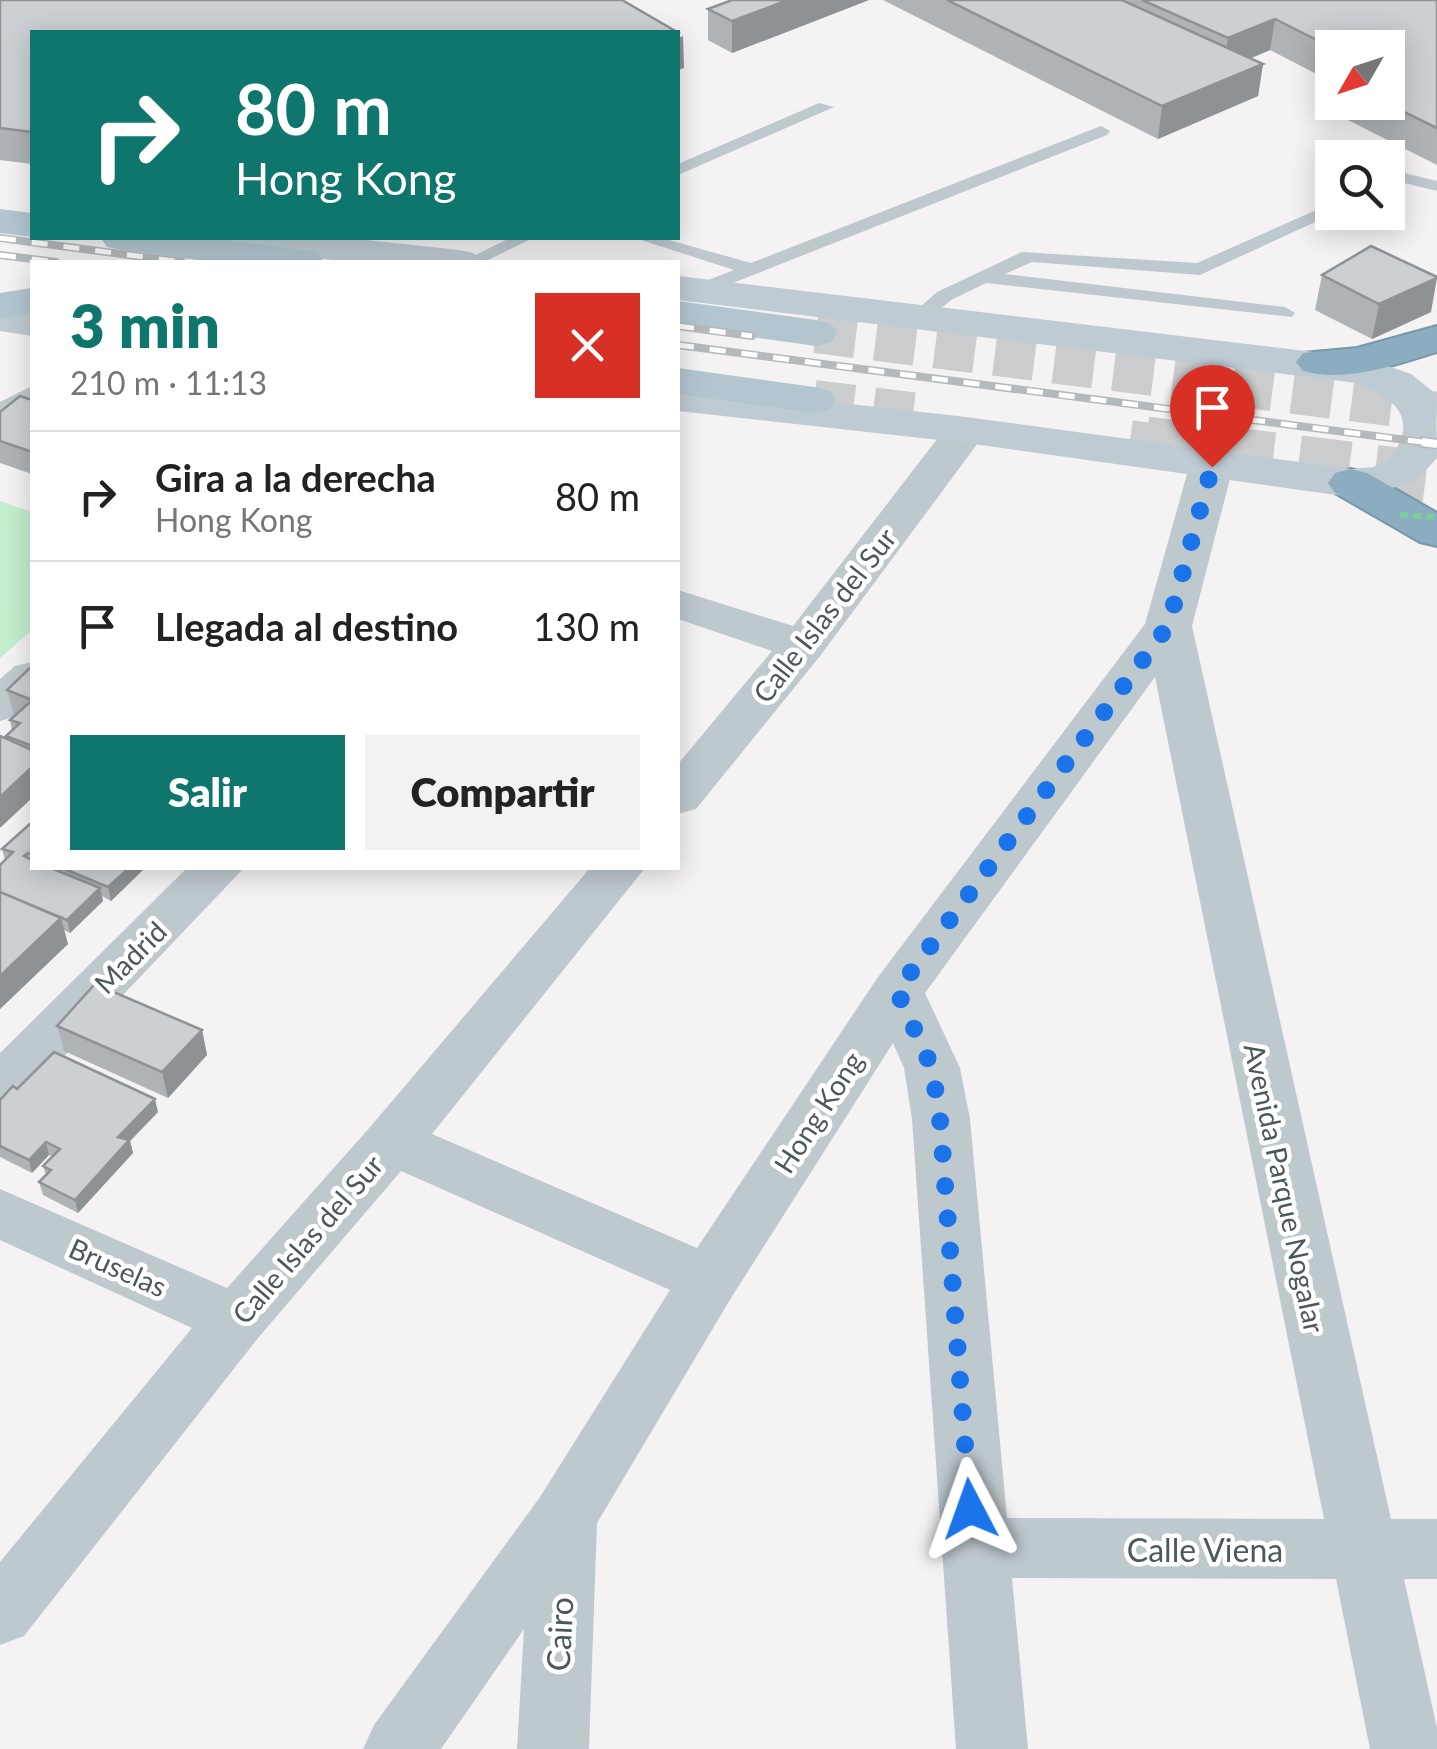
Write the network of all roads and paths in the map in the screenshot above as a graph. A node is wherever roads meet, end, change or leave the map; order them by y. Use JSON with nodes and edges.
{"nodes":[{"id":1,"x":824,"y":107,"type":"dead end"},
{"id":2,"x":1101,"y":131,"type":"dead end"},
{"id":3,"x":680,"y":169,"type":"edge"},
{"id":4,"x":1405,"y":178,"type":"edge"},
{"id":5,"x":1437,"y":186,"type":"edge"},
{"id":6,"x":0,"y":210,"type":"edge"},
{"id":7,"x":30,"y":214,"type":"edge"},
{"id":8,"x":1315,"y":216,"type":"edge"},
{"id":9,"x":0,"y":221,"type":"edge"},
{"id":10,"x":30,"y":226,"type":"edge"},
{"id":11,"x":135,"y":240,"type":"edge"},
{"id":12,"x":259,"y":240,"type":"edge"},
{"id":13,"x":520,"y":240,"type":"edge"},
{"id":14,"x":651,"y":240,"type":"edge"},
{"id":15,"x":288,"y":260,"type":"edge"},
{"id":16,"x":441,"y":260,"type":"edge"},
{"id":17,"x":474,"y":260,"type":"edge"},
{"id":18,"x":750,"y":270,"type":"junction"},
{"id":19,"x":981,"y":277,"type":"junction"},
{"id":20,"x":0,"y":286,"type":"edge"},
{"id":21,"x":30,"y":291,"type":"edge"},
{"id":22,"x":685,"y":297,"type":"edge"},
{"id":23,"x":30,"y":301,"type":"edge"},
{"id":24,"x":0,"y":306,"type":"edge"},
{"id":25,"x":1286,"y":314,"type":"dead end"},
{"id":26,"x":0,"y":318,"type":"edge"},
{"id":27,"x":918,"y":318,"type":"junction"},
{"id":28,"x":30,"y":323,"type":"edge"},
{"id":29,"x":816,"y":333,"type":"tunnel mouth"},
{"id":30,"x":1437,"y":339,"type":"edge"},
{"id":31,"x":1318,"y":362,"type":"junction"},
{"id":32,"x":680,"y":380,"type":"edge"},
{"id":33,"x":680,"y":398,"type":"edge"},
{"id":34,"x":30,"y":400,"type":"edge"},
{"id":35,"x":814,"y":400,"type":"tunnel mouth"},
{"id":36,"x":0,"y":422,"type":"edge"},
{"id":37,"x":966,"y":430,"type":"junction"},
{"id":38,"x":1212,"y":467,"type":"junction"},
{"id":39,"x":1351,"y":483,"type":"junction"},
{"id":40,"x":1437,"y":517,"type":"edge"},
{"id":41,"x":1419,"y":524,"type":"edge"},
{"id":42,"x":680,"y":605,"type":"edge"},
{"id":43,"x":1168,"y":626,"type":"junction"},
{"id":44,"x":804,"y":645,"type":"junction"},
{"id":45,"x":30,"y":679,"type":"edge"},
{"id":46,"x":0,"y":705,"type":"edge"},
{"id":47,"x":680,"y":795,"type":"edge"},
{"id":48,"x":216,"y":870,"type":"edge"},
{"id":49,"x":617,"y":870,"type":"edge"},
{"id":50,"x":897,"y":991,"type":"junction"},
{"id":51,"x":0,"y":1088,"type":"edge"},
{"id":52,"x":392,"y":1142,"type":"junction"},
{"id":53,"x":0,"y":1214,"type":"edge"},
{"id":54,"x":709,"y":1280,"type":"junction"},
{"id":55,"x":236,"y":1320,"type":"junction"},
{"id":56,"x":564,"y":1518,"type":"junction"},
{"id":57,"x":972,"y":1548,"type":"junction"},
{"id":58,"x":1437,"y":1549,"type":"edge"},
{"id":59,"x":1361,"y":1550,"type":"junction"},
{"id":60,"x":0,"y":1614,"type":"edge"},
{"id":61,"x":399,"y":1749,"type":"edge"},
{"id":62,"x":553,"y":1749,"type":"edge"},
{"id":63,"x":992,"y":1749,"type":"edge"},
{"id":64,"x":1406,"y":1749,"type":"edge"}],
"edges":[{"from":1,"to":3,"type":"lane"},
{"from":2,"to":18,"type":"lane"},
{"from":4,"to":5,"type":"lane"},
{"from":6,"to":7,"type":"street"},
{"from":8,"to":19,"type":"lane"},
{"from":9,"to":10,"type":"main road"},
{"from":11,"to":15,"type":"main road"},
{"from":12,"to":16,"type":"street"},
{"from":13,"to":17,"type":"lane"},
{"from":14,"to":18,"type":"lane"},
{"from":18,"to":22,"type":"lane"},
{"from":19,"to":25,"type":"lane"},
{"from":19,"to":27,"type":"lane"},
{"from":20,"to":21,"type":"main road"},
{"from":22,"to":27,"type":"street"},
{"from":22,"to":29,"type":"main road"},
{"from":23,"to":24,"type":"main road"},
{"from":26,"to":28,"type":"street"},
{"from":27,"to":31,"type":"street"},
{"from":30,"to":31,"type":"highway"},
{"from":31,"to":39,"type":"street"},
{"from":32,"to":35,"type":"main road"},
{"from":33,"to":37,"type":"street"},
{"from":34,"to":36,"type":"street"},
{"from":37,"to":38,"type":"street"},
{"from":37,"to":44,"type":"street","name":"Calle Islas del Sur"},
{"from":38,"to":39,"type":"street"},
{"from":38,"to":43,"type":"street","name":"Hong Kong"},
{"from":39,"to":41,"type":"highway"},
{"from":40,"to":41,"type":"path","bridge":true},
{"from":42,"to":44,"type":"street"},
{"from":43,"to":50,"type":"street","name":"Hong Kong"},
{"from":43,"to":59,"type":"street","name":"Avenida Parque Nogalar"},
{"from":44,"to":47,"type":"street","name":"Calle Islas del Sur"},
{"from":45,"to":46,"type":"street"},
{"from":48,"to":51,"type":"street","name":"Madrid"},
{"from":49,"to":52,"type":"street","name":"Calle Islas del Sur"},
{"from":50,"to":54,"type":"street","name":"Hong Kong"},
{"from":50,"to":57,"type":"street"},
{"from":52,"to":54,"type":"street"},
{"from":52,"to":55,"type":"street","name":"Calle Islas del Sur"},
{"from":53,"to":55,"type":"street","name":"Bruselas"},
{"from":54,"to":56,"type":"street","name":"Hong Kong"},
{"from":55,"to":60,"type":"street","name":"Calle Islas del Sur"},
{"from":56,"to":61,"type":"street","name":"Hong Kong"},
{"from":56,"to":62,"type":"street","name":"Cairo"},
{"from":57,"to":59,"type":"street","name":"Calle Viena"},
{"from":57,"to":63,"type":"street"},
{"from":58,"to":59,"type":"street","name":"Calle Viena"},
{"from":59,"to":64,"type":"street","name":"Avenida Parque Nogalar"}]}
